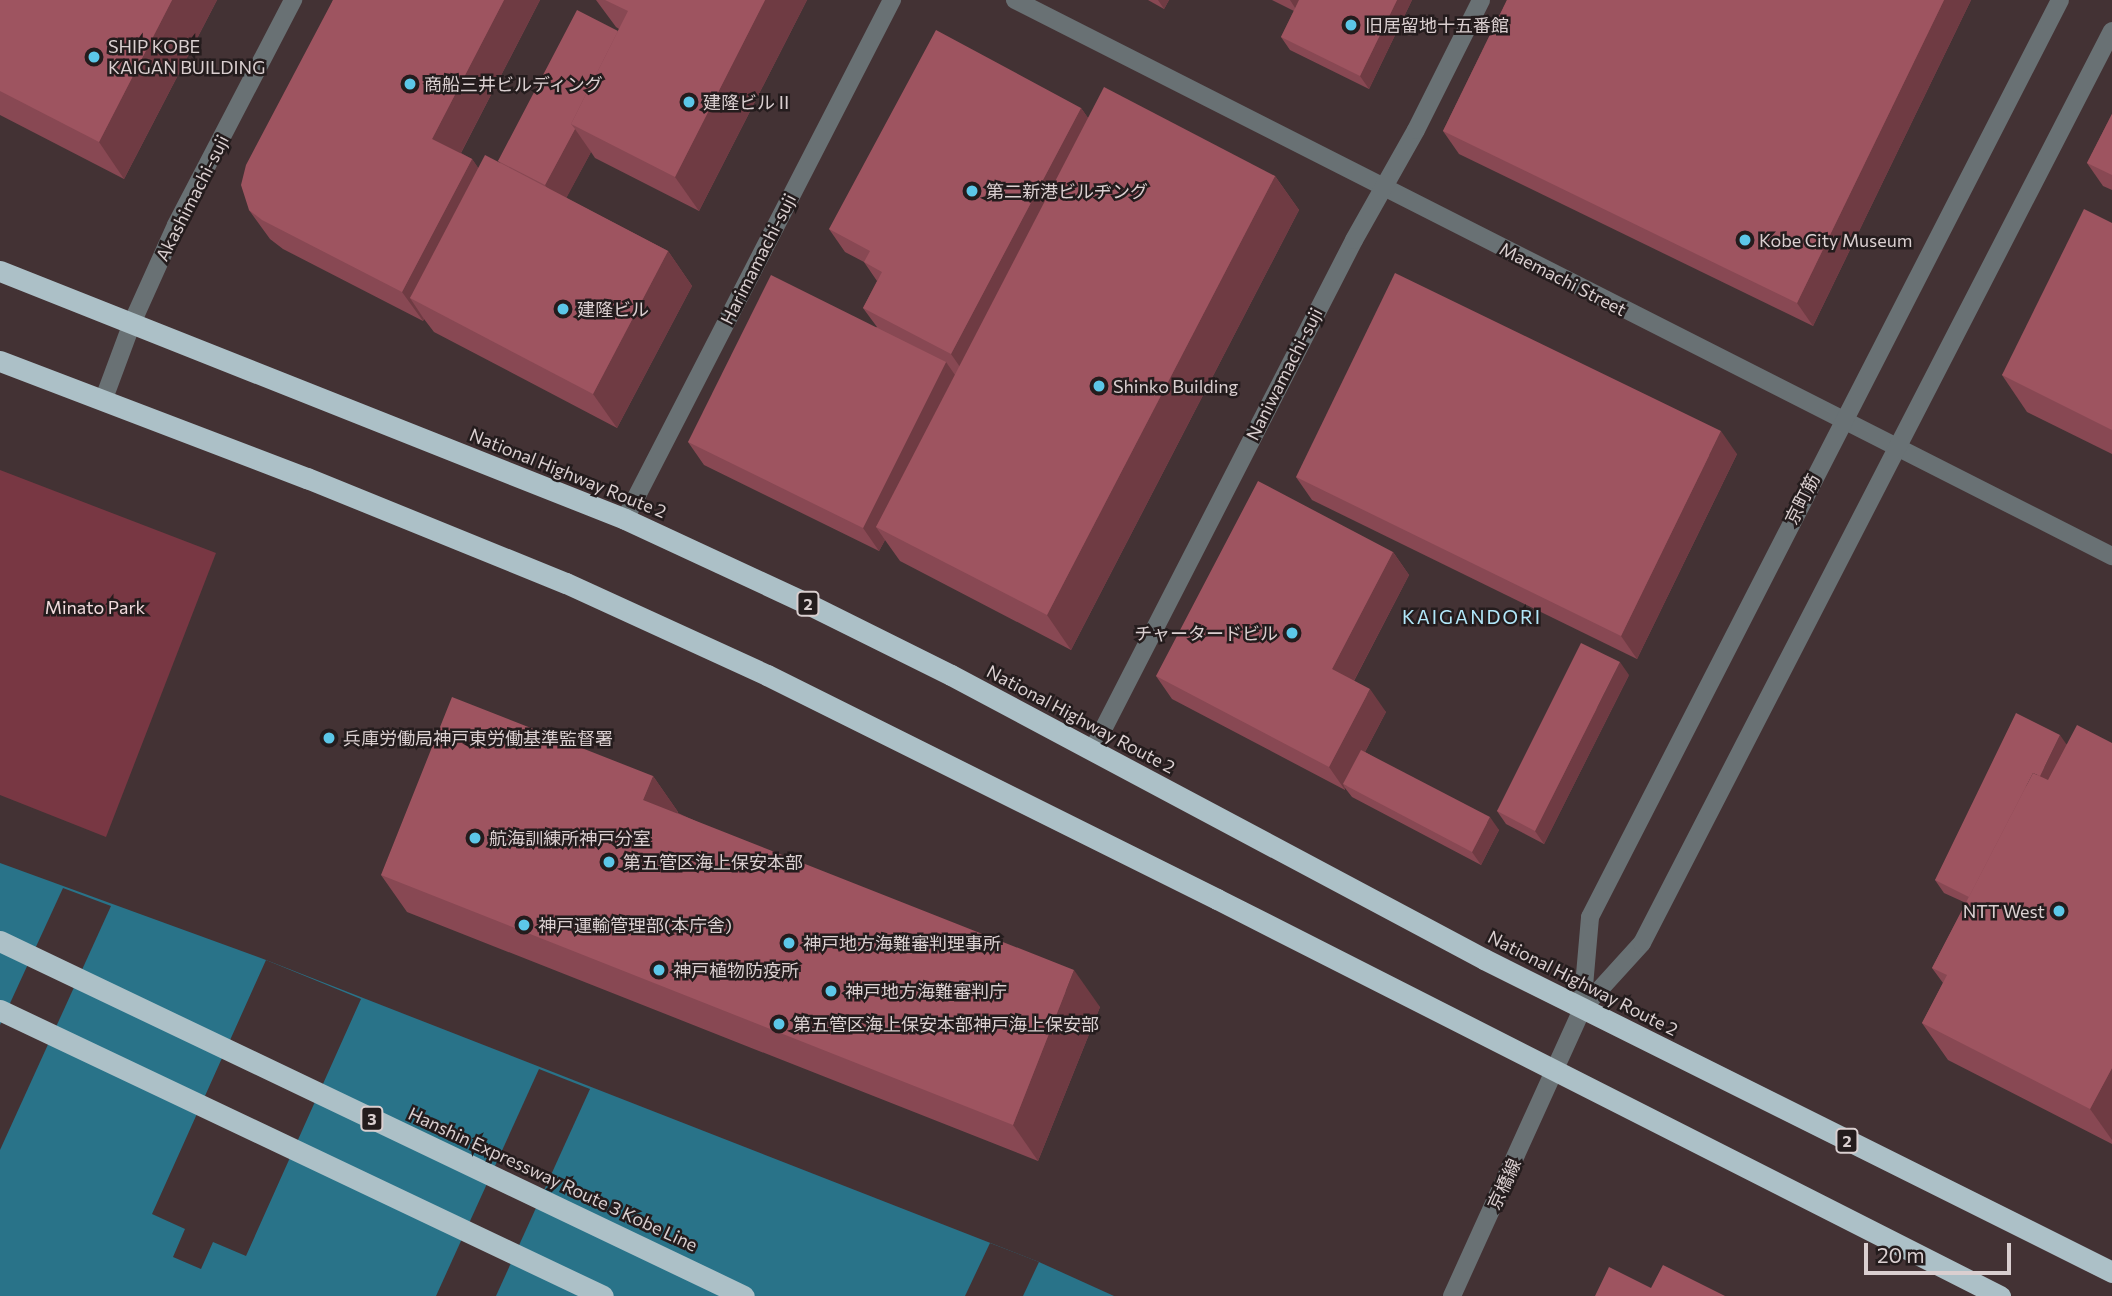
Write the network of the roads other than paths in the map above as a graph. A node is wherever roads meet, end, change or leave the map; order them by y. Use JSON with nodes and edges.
{"nodes":[{"id":1,"x":293,"y":0,"type":"edge"},
{"id":2,"x":892,"y":0,"type":"edge"},
{"id":3,"x":1014,"y":0,"type":"edge"},
{"id":4,"x":1481,"y":0,"type":"edge"},
{"id":5,"x":2060,"y":0,"type":"edge"},
{"id":6,"x":2112,"y":31,"type":"edge"},
{"id":7,"x":1382,"y":187,"type":"junction"},
{"id":8,"x":0,"y":271,"type":"edge"},
{"id":9,"x":132,"y":323,"type":"junction"},
{"id":10,"x":0,"y":362,"type":"edge"},
{"id":11,"x":103,"y":401,"type":"junction"},
{"id":12,"x":1843,"y":418,"type":"junction"},
{"id":13,"x":1899,"y":446,"type":"junction"},
{"id":14,"x":625,"y":519,"type":"junction"},
{"id":15,"x":2112,"y":556,"type":"edge"},
{"id":16,"x":1092,"y":751,"type":"junction"},
{"id":17,"x":0,"y":941,"type":"edge"},
{"id":18,"x":1582,"y":1009,"type":"junction"},
{"id":19,"x":0,"y":1010,"type":"edge"},
{"id":20,"x":1555,"y":1072,"type":"junction"},
{"id":21,"x":2112,"y":1272,"type":"edge"},
{"id":22,"x":603,"y":1296,"type":"edge"},
{"id":23,"x":744,"y":1296,"type":"edge"},
{"id":24,"x":1452,"y":1296,"type":"edge"},
{"id":25,"x":2000,"y":1296,"type":"edge"}],
"edges":[{"from":1,"to":9,"type":"street","name":"Akashimachi-suji"},
{"from":2,"to":14,"type":"street","name":"Harimamachi-suji"},
{"from":3,"to":7,"type":"street","name":"Maemachi Street"},
{"from":4,"to":7,"type":"street","name":"Naniwamachi-suji"},
{"from":5,"to":12,"type":"street","name":"京町筋"},
{"from":6,"to":13,"type":"street","name":"京町筋"},
{"from":7,"to":12,"type":"street","name":"Maemachi Street"},
{"from":7,"to":16,"type":"street","name":"Naniwamachi-suji"},
{"from":8,"to":9,"type":"highway","name":"National Highway Route 2","number":"2"},
{"from":9,"to":11,"type":"street","name":"Akashimachi-suji"},
{"from":9,"to":14,"type":"highway","name":"National Highway Route 2","number":"2"},
{"from":10,"to":11,"type":"highway"},
{"from":11,"to":20,"type":"highway"},
{"from":12,"to":13,"type":"street","name":"Maemachi Street"},
{"from":12,"to":18,"type":"street","name":"京町筋"},
{"from":13,"to":15,"type":"street","name":"Maemachi Street"},
{"from":13,"to":18,"type":"street","name":"京町筋"},
{"from":14,"to":16,"type":"highway","name":"National Highway Route 2","number":"2"},
{"from":16,"to":18,"type":"highway","name":"National Highway Route 2","number":"2"},
{"from":17,"to":23,"type":"highway","name":"Hanshin Expressway Route 3 Kobe Line","number":"3"},
{"from":18,"to":20,"type":"street","name":"京町筋"},
{"from":18,"to":21,"type":"highway","name":"National Highway Route 2","number":"2"},
{"from":19,"to":22,"type":"highway"},
{"from":20,"to":24,"type":"street","name":"京橋線"},
{"from":20,"to":25,"type":"highway"}]}
